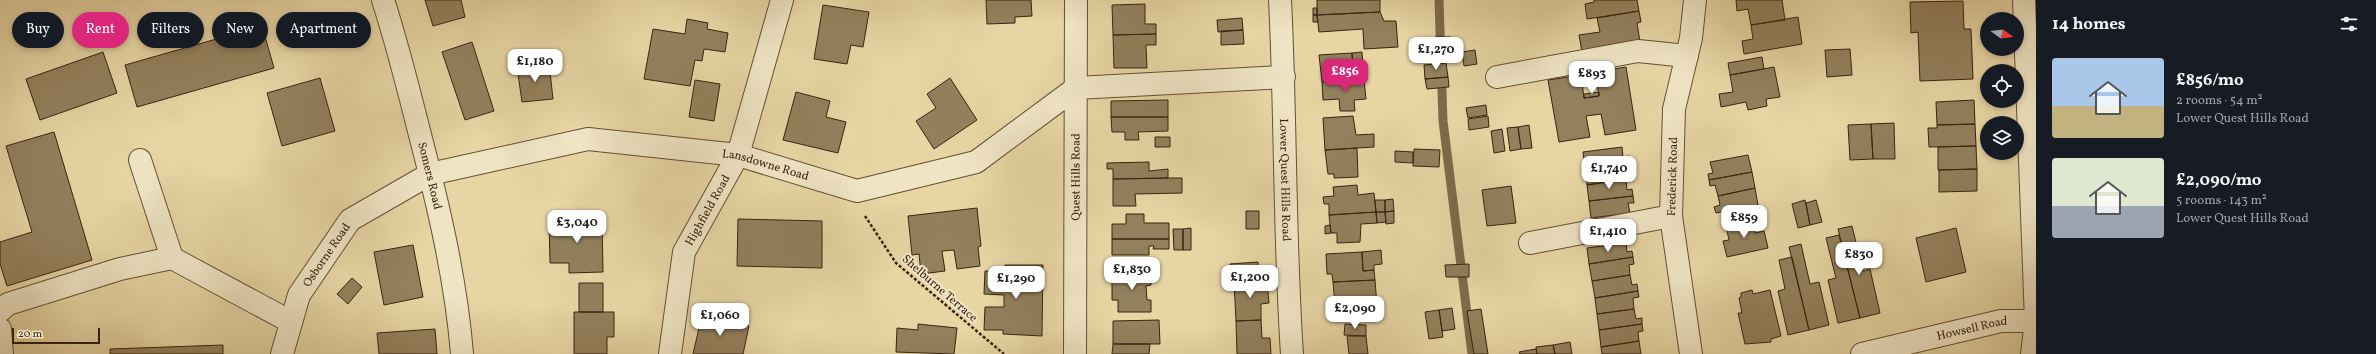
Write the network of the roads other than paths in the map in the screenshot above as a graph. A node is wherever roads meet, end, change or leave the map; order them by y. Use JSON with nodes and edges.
{"nodes":[{"id":1,"x":383,"y":0,"type":"edge"},
{"id":2,"x":782,"y":0,"type":"edge"},
{"id":3,"x":1076,"y":0,"type":"edge"},
{"id":4,"x":1280,"y":0,"type":"edge"},
{"id":5,"x":1695,"y":0,"type":"edge"},
{"id":6,"x":2024,"y":0,"type":"edge"},
{"id":7,"x":1687,"y":56,"type":"junction"},
{"id":8,"x":1284,"y":77,"type":"junction"},
{"id":9,"x":1497,"y":77,"type":"dead end"},
{"id":10,"x":1076,"y":88,"type":"junction"},
{"id":11,"x":738,"y":155,"type":"junction"},
{"id":12,"x":140,"y":160,"type":"dead end"},
{"id":13,"x":430,"y":174,"type":"junction"},
{"id":14,"x":1671,"y":216,"type":"junction"},
{"id":15,"x":1530,"y":243,"type":"dead end"},
{"id":16,"x":172,"y":258,"type":"junction"},
{"id":17,"x":0,"y":310,"type":"edge"},
{"id":18,"x":2036,"y":321,"type":"edge"},
{"id":19,"x":291,"y":322,"type":"junction"},
{"id":20,"x":0,"y":329,"type":"edge"},
{"id":21,"x":2,"y":354,"type":"edge"},
{"id":22,"x":282,"y":354,"type":"edge"},
{"id":23,"x":462,"y":354,"type":"edge"},
{"id":24,"x":670,"y":354,"type":"edge"},
{"id":25,"x":1075,"y":354,"type":"edge"},
{"id":26,"x":1292,"y":354,"type":"edge"},
{"id":27,"x":1691,"y":354,"type":"edge"},
{"id":28,"x":1862,"y":354,"type":"edge"},
{"id":29,"x":2032,"y":354,"type":"edge"}],
"edges":[{"from":1,"to":13,"type":"street","name":"Somers Road"},
{"from":2,"to":11,"type":"street","name":"Highfield Road"},
{"from":3,"to":10,"type":"street","name":"Quest Hills Road"},
{"from":4,"to":8,"type":"street","name":"Lower Quest Hills Road"},
{"from":5,"to":7,"type":"street","name":"Frederick Road"},
{"from":6,"to":18,"type":"street"},
{"from":7,"to":9,"type":"street"},
{"from":7,"to":14,"type":"street","name":"Frederick Road"},
{"from":8,"to":10,"type":"street"},
{"from":8,"to":26,"type":"street","name":"Lower Quest Hills Road"},
{"from":10,"to":11,"type":"street","name":"Lansdowne Road"},
{"from":10,"to":25,"type":"street","name":"Quest Hills Road"},
{"from":11,"to":13,"type":"street","name":"Lansdowne Road"},
{"from":11,"to":24,"type":"street","name":"Highfield Road"},
{"from":12,"to":16,"type":"street"},
{"from":13,"to":19,"type":"street","name":"Osborne Road"},
{"from":13,"to":23,"type":"street","name":"Somers Road"},
{"from":14,"to":15,"type":"street"},
{"from":14,"to":27,"type":"street","name":"Frederick Road"},
{"from":16,"to":17,"type":"street"},
{"from":16,"to":19,"type":"street"},
{"from":18,"to":28,"type":"street","name":"Howsell Road"},
{"from":18,"to":29,"type":"street"},
{"from":19,"to":22,"type":"street","name":"Osborne Road"},
{"from":20,"to":21,"type":"street"}]}
